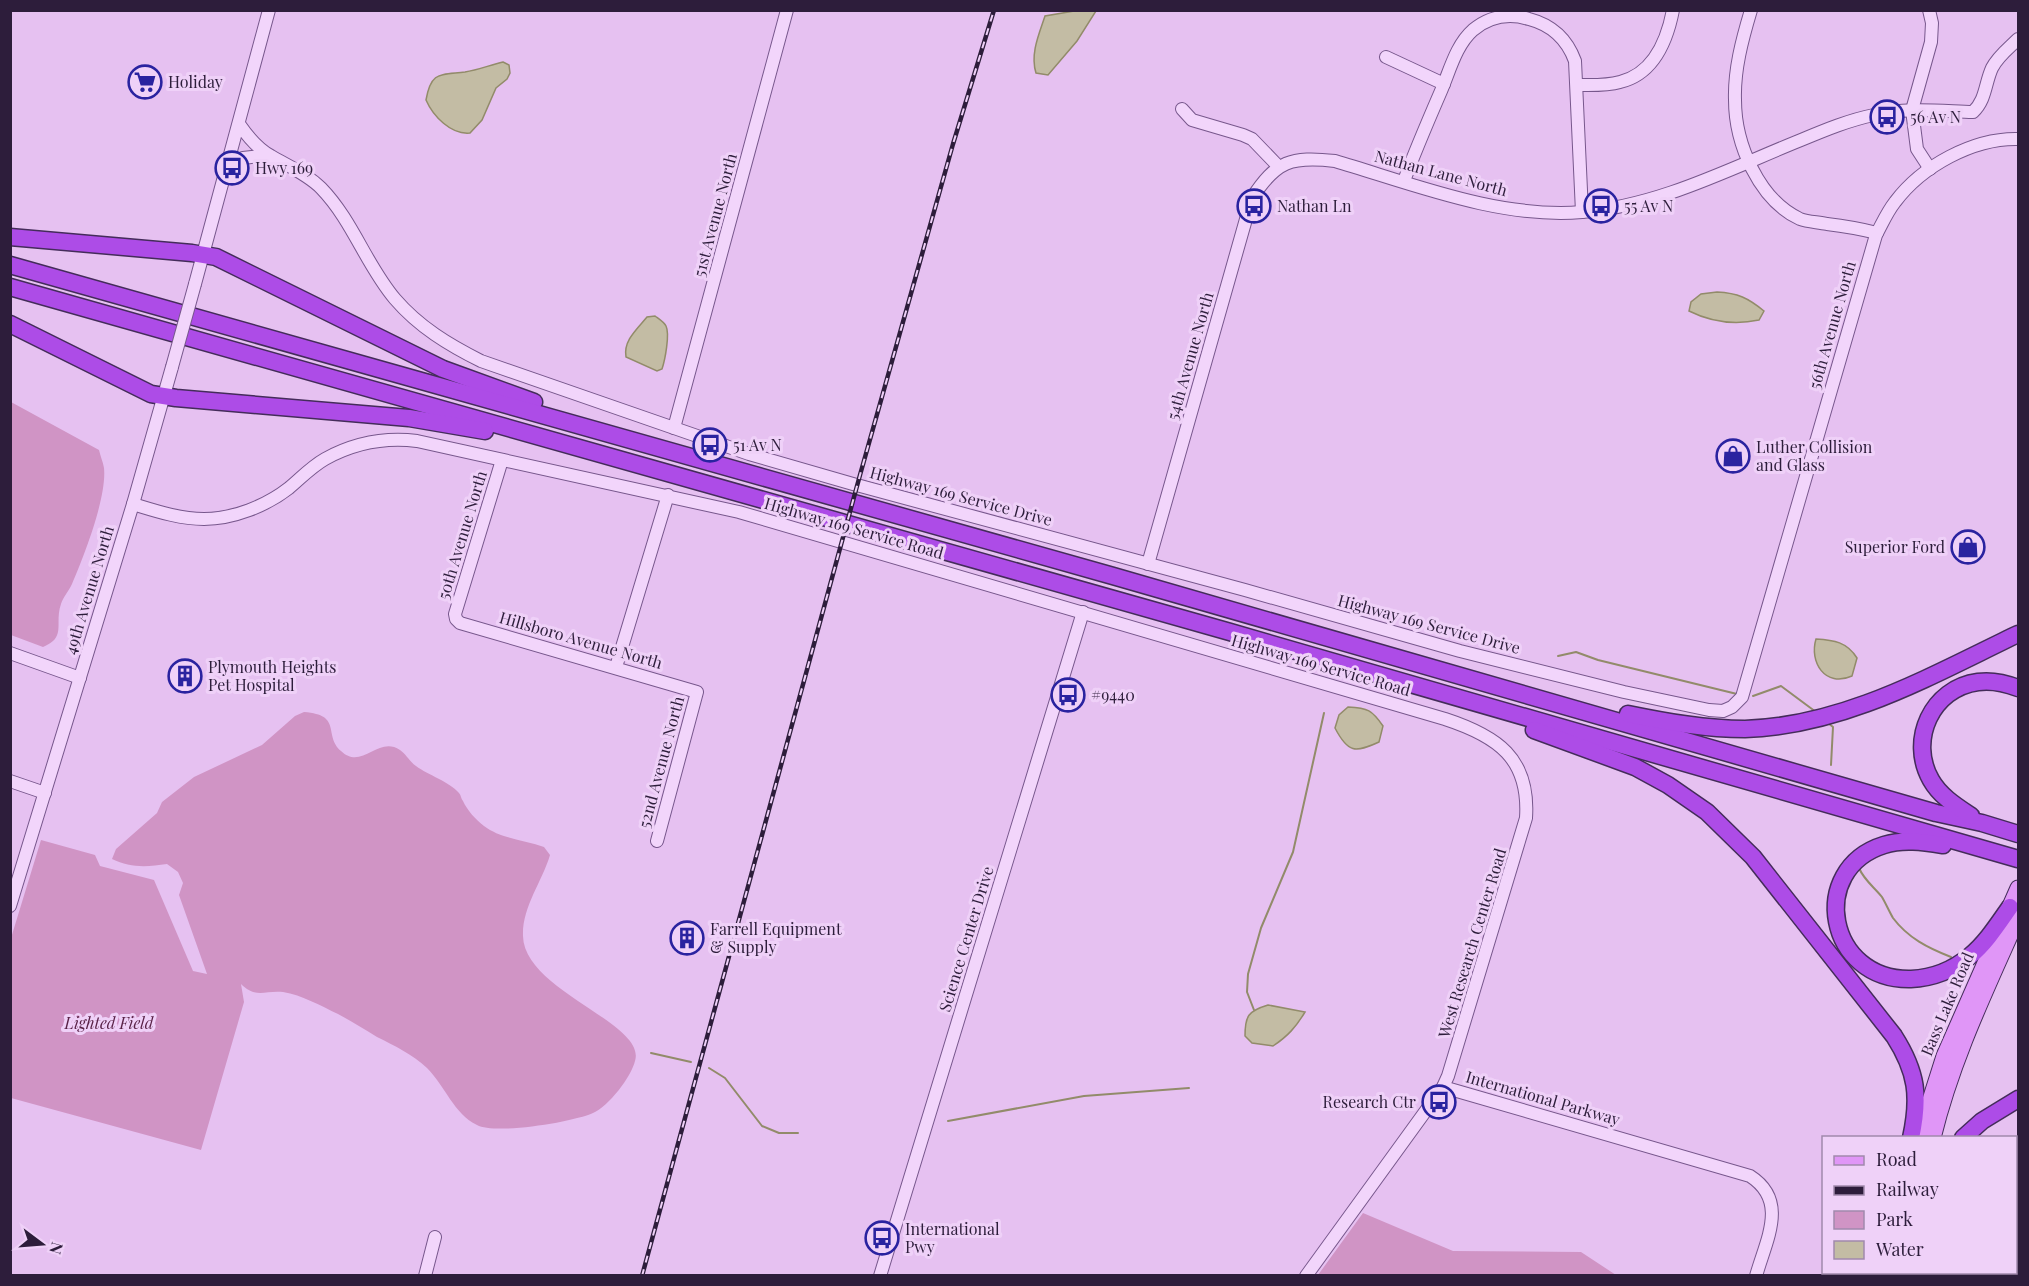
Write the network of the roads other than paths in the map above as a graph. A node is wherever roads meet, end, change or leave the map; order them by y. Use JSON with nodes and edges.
{"nodes":[{"id":1,"x":269,"y":10,"type":"edge"},
{"id":2,"x":788,"y":10,"type":"edge"},
{"id":3,"x":1673,"y":10,"type":"edge"},
{"id":4,"x":1751,"y":10,"type":"edge"},
{"id":5,"x":1929,"y":10,"type":"edge"},
{"id":6,"x":2019,"y":39,"type":"edge"},
{"id":7,"x":1386,"y":57,"type":"dead end"},
{"id":8,"x":1444,"y":84,"type":"junction"},
{"id":9,"x":1577,"y":85,"type":"junction"},
{"id":10,"x":1182,"y":109,"type":"dead end"},
{"id":11,"x":1912,"y":110,"type":"junction"},
{"id":12,"x":239,"y":124,"type":"junction"},
{"id":13,"x":2019,"y":139,"type":"edge"},
{"id":14,"x":268,"y":155,"type":"junction"},
{"id":15,"x":1749,"y":161,"type":"junction"},
{"id":16,"x":1278,"y":166,"type":"junction"},
{"id":17,"x":1930,"y":169,"type":"junction"},
{"id":18,"x":227,"y":171,"type":"junction"},
{"id":19,"x":1404,"y":181,"type":"junction"},
{"id":20,"x":1582,"y":212,"type":"junction"},
{"id":21,"x":1877,"y":233,"type":"junction"},
{"id":22,"x":10,"y":237,"type":"edge"},
{"id":23,"x":204,"y":254,"type":"junction"},
{"id":24,"x":10,"y":265,"type":"edge"},
{"id":25,"x":10,"y":287,"type":"edge"},
{"id":26,"x":10,"y":324,"type":"edge"},
{"id":27,"x":164,"y":396,"type":"junction"},
{"id":28,"x":674,"y":428,"type":"junction"},
{"id":29,"x":616,"y":436,"type":"junction"},
{"id":30,"x":584,"y":449,"type":"junction"},
{"id":31,"x":502,"y":460,"type":"junction"},
{"id":32,"x":668,"y":495,"type":"junction"},
{"id":33,"x":133,"y":504,"type":"junction"},
{"id":34,"x":1148,"y":564,"type":"junction"},
{"id":35,"x":1083,"y":612,"type":"junction"},
{"id":36,"x":456,"y":619,"type":"joint"},
{"id":37,"x":2019,"y":634,"type":"edge"},
{"id":38,"x":10,"y":653,"type":"edge"},
{"id":39,"x":616,"y":667,"type":"junction"},
{"id":40,"x":80,"y":678,"type":"junction"},
{"id":41,"x":1482,"y":683,"type":"junction"},
{"id":42,"x":2019,"y":688,"type":"edge"},
{"id":43,"x":697,"y":692,"type":"joint"},
{"id":44,"x":1444,"y":693,"type":"junction"},
{"id":45,"x":1732,"y":707,"type":"joint"},
{"id":46,"x":10,"y":781,"type":"edge"},
{"id":47,"x":45,"y":793,"type":"junction"},
{"id":48,"x":1527,"y":807,"type":"joint"},
{"id":49,"x":1982,"y":823,"type":"junction"},
{"id":50,"x":2019,"y":834,"type":"edge"},
{"id":51,"x":657,"y":841,"type":"dead end"},
{"id":52,"x":1998,"y":853,"type":"junction"},
{"id":53,"x":2019,"y":859,"type":"edge"},
{"id":54,"x":2019,"y":888,"type":"edge"},
{"id":55,"x":11,"y":904,"type":"edge"},
{"id":56,"x":2014,"y":912,"type":"edge"},
{"id":57,"x":1443,"y":1087,"type":"junction"},
{"id":58,"x":2019,"y":1099,"type":"edge"},
{"id":59,"x":1911,"y":1136,"type":"edge"},
{"id":60,"x":1918,"y":1136,"type":"edge"},
{"id":61,"x":1933,"y":1136,"type":"edge"},
{"id":62,"x":1964,"y":1136,"type":"edge"},
{"id":63,"x":435,"y":1236,"type":"dead end"},
{"id":64,"x":425,"y":1275,"type":"edge"},
{"id":65,"x":880,"y":1275,"type":"edge"},
{"id":66,"x":1306,"y":1275,"type":"edge"},
{"id":67,"x":1756,"y":1275,"type":"edge"}],
"edges":[{"from":1,"to":12,"type":"street","name":"49th Avenue North"},
{"from":2,"to":28,"type":"street","name":"51st Avenue North"},
{"from":3,"to":9,"type":"street"},
{"from":4,"to":15,"type":"street"},
{"from":5,"to":11,"type":"street"},
{"from":6,"to":11,"type":"street"},
{"from":7,"to":8,"type":"street"},
{"from":8,"to":9,"type":"street"},
{"from":8,"to":19,"type":"street"},
{"from":9,"to":20,"type":"street"},
{"from":10,"to":16,"type":"street"},
{"from":11,"to":15,"type":"street","name":"Nathan Lane North"},
{"from":11,"to":17,"type":"street"},
{"from":12,"to":14,"type":"street","name":"Highway 169 Service Drive"},
{"from":12,"to":18,"type":"street","name":"49th Avenue North"},
{"from":13,"to":17,"type":"street"},
{"from":14,"to":18,"type":"street"},
{"from":14,"to":28,"type":"street","name":"Highway 169 Service Drive"},
{"from":15,"to":20,"type":"street","name":"Nathan Lane North"},
{"from":15,"to":21,"type":"street"},
{"from":16,"to":19,"type":"street","name":"Nathan Lane North"},
{"from":16,"to":34,"type":"street","name":"54th Avenue North"},
{"from":17,"to":21,"type":"street","name":"56th Avenue North"},
{"from":18,"to":23,"type":"street","name":"49th Avenue North"},
{"from":19,"to":20,"type":"street","name":"Nathan Lane North"},
{"from":21,"to":45,"type":"street","name":"56th Avenue North"},
{"from":22,"to":23,"type":"highway"},
{"from":23,"to":27,"type":"street","name":"49th Avenue North","bridge":true},
{"from":23,"to":29,"type":"highway"},
{"from":24,"to":29,"type":"highway"},
{"from":25,"to":30,"type":"highway"},
{"from":26,"to":27,"type":"highway"},
{"from":27,"to":30,"type":"highway"},
{"from":27,"to":33,"type":"street","name":"49th Avenue North"},
{"from":28,"to":34,"type":"street","name":"Highway 169 Service Drive"},
{"from":29,"to":41,"type":"highway"},
{"from":30,"to":44,"type":"highway"},
{"from":31,"to":32,"type":"street","name":"Highway 169 Service Road"},
{"from":31,"to":33,"type":"street","name":"Highway 169 Service Road"},
{"from":31,"to":36,"type":"street","name":"50th Avenue North"},
{"from":32,"to":35,"type":"street","name":"Highway 169 Service Road"},
{"from":32,"to":39,"type":"street"},
{"from":33,"to":40,"type":"street","name":"49th Avenue North"},
{"from":34,"to":45,"type":"street","name":"Highway 169 Service Drive"},
{"from":35,"to":48,"type":"street","name":"Highway 169 Service Road"},
{"from":35,"to":65,"type":"street","name":"Science Center Drive"},
{"from":36,"to":39,"type":"street","name":"Hillsboro Avenue North"},
{"from":37,"to":41,"type":"highway"},
{"from":38,"to":40,"type":"street"},
{"from":39,"to":43,"type":"street","name":"Hillsboro Avenue North"},
{"from":40,"to":47,"type":"street","name":"49th Avenue North"},
{"from":41,"to":49,"type":"highway"},
{"from":42,"to":49,"type":"highway"},
{"from":43,"to":51,"type":"street","name":"52nd Avenue North"},
{"from":44,"to":52,"type":"highway"},
{"from":44,"to":59,"type":"highway"},
{"from":46,"to":47,"type":"street"},
{"from":47,"to":55,"type":"street","name":"49th Avenue North"},
{"from":48,"to":57,"type":"street","name":"West Research Center Road"},
{"from":49,"to":50,"type":"highway"},
{"from":52,"to":53,"type":"highway"},
{"from":52,"to":56,"type":"highway"},
{"from":54,"to":56,"type":"main road","name":"Bass Lake Road"},
{"from":56,"to":60,"type":"main road","name":"Bass Lake Road"},
{"from":56,"to":61,"type":"main road","name":"Bass Lake Road"},
{"from":57,"to":66,"type":"street","name":"International Parkway"},
{"from":57,"to":67,"type":"street","name":"International Parkway"},
{"from":58,"to":62,"type":"highway"},
{"from":63,"to":64,"type":"street"}]}
